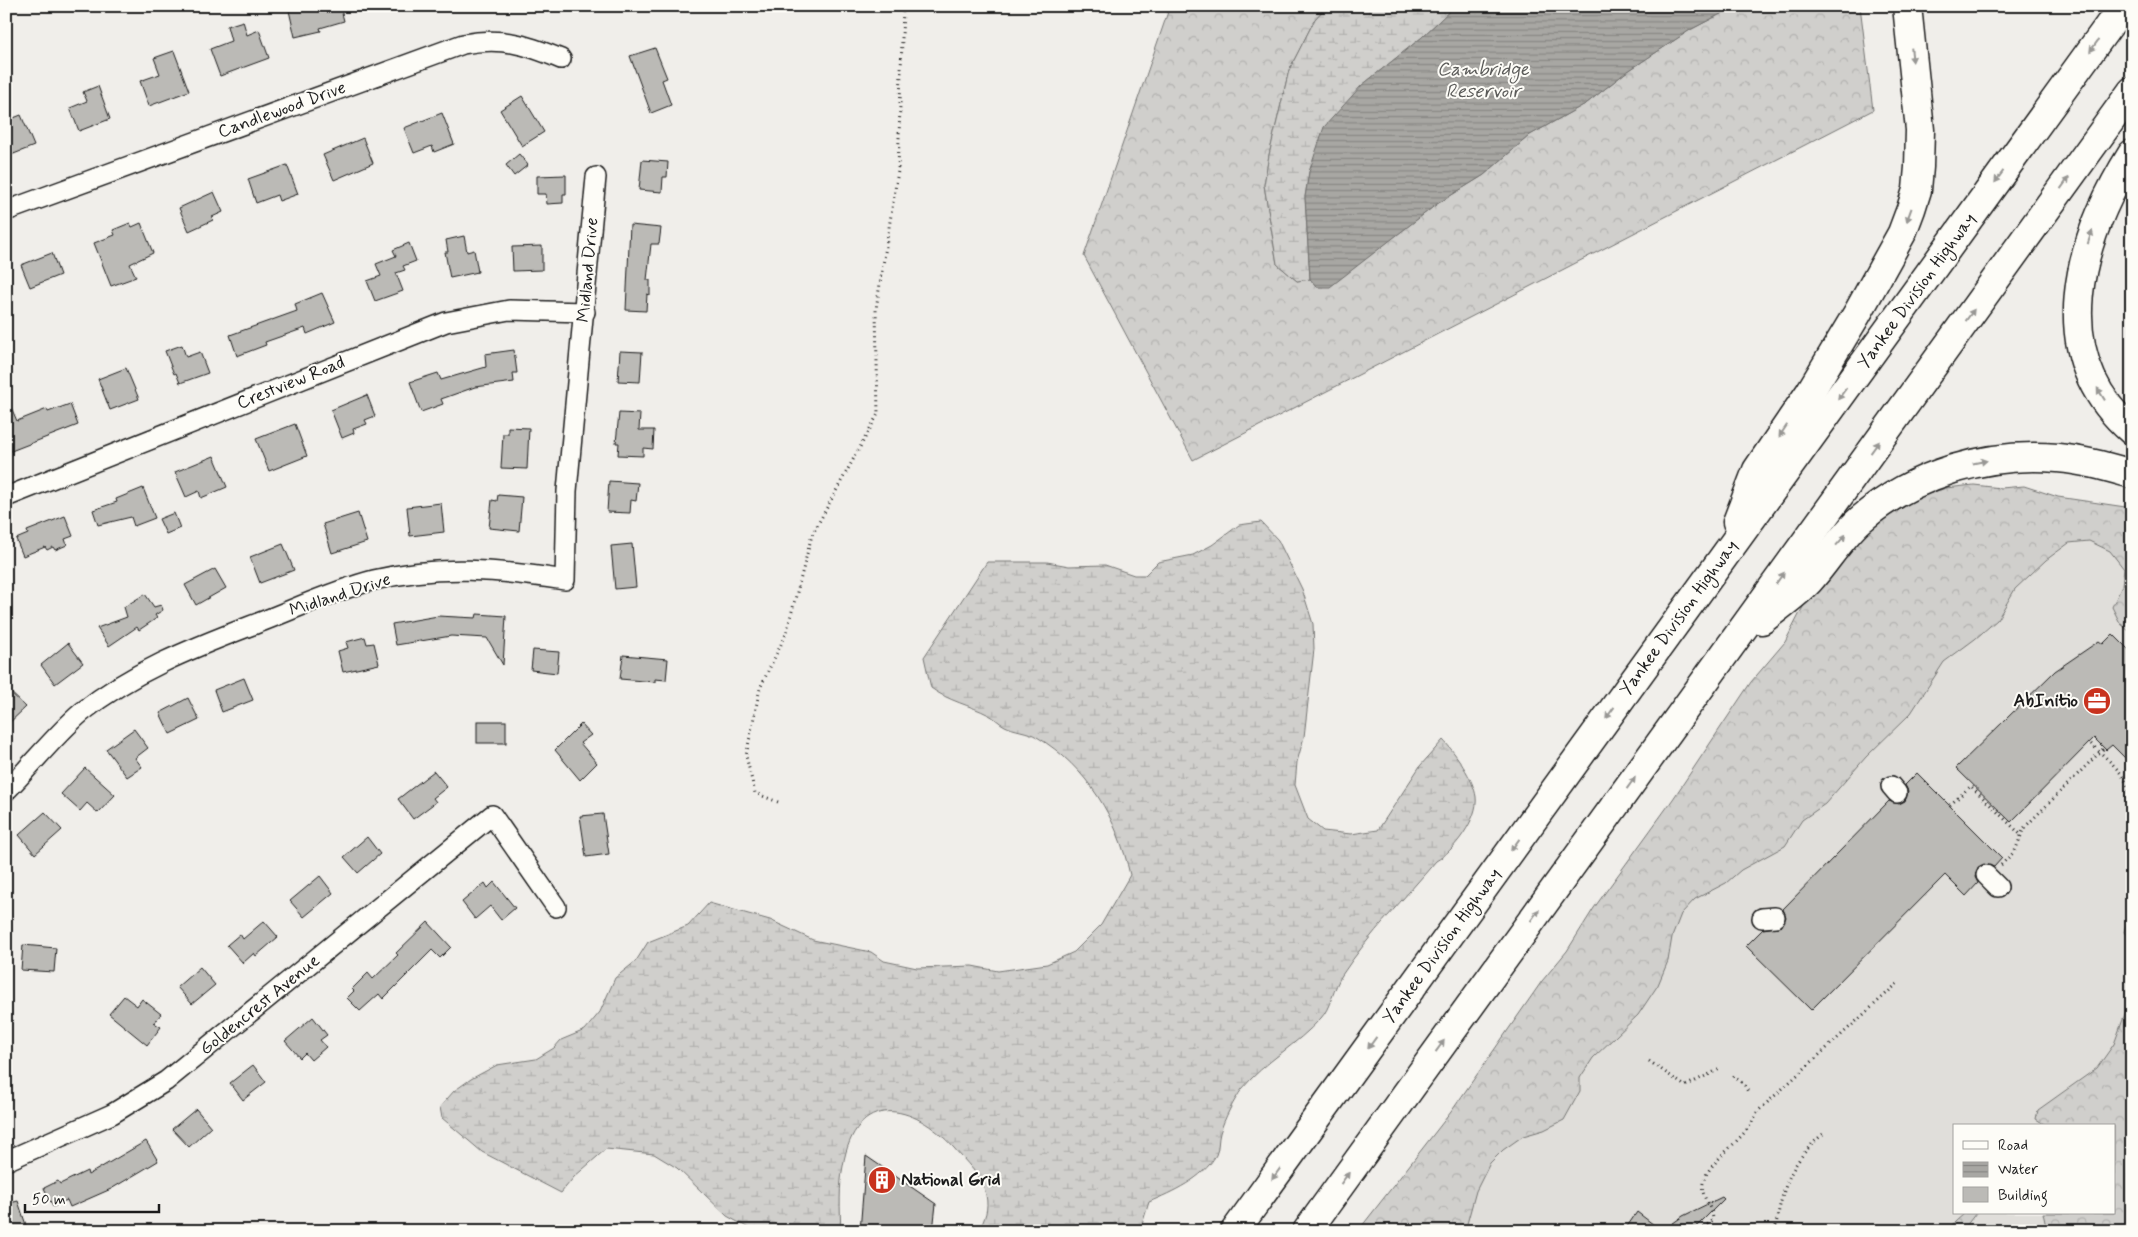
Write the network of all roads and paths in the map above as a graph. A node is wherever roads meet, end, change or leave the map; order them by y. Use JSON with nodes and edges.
{"nodes":[{"id":1,"x":903,"y":6,"type":"edge"},
{"id":2,"x":1907,"y":6,"type":"edge"},
{"id":3,"x":2123,"y":6,"type":"edge"},
{"id":4,"x":561,"y":59,"type":"dead end"},
{"id":5,"x":2132,"y":91,"type":"edge"},
{"id":6,"x":2132,"y":154,"type":"edge"},
{"id":7,"x":596,"y":176,"type":"dead end"},
{"id":8,"x":6,"y":211,"type":"edge"},
{"id":9,"x":585,"y":312,"type":"junction"},
{"id":10,"x":2132,"y":431,"type":"edge"},
{"id":11,"x":2132,"y":474,"type":"edge"},
{"id":12,"x":6,"y":497,"type":"edge"},
{"id":13,"x":1725,"y":555,"type":"junction"},
{"id":14,"x":1731,"y":646,"type":"junction"},
{"id":15,"x":2091,"y":744,"type":"dead end"},
{"id":16,"x":2103,"y":749,"type":"dead end"},
{"id":17,"x":2100,"y":752,"type":"junction"},
{"id":18,"x":6,"y":791,"type":"edge"},
{"id":19,"x":778,"y":802,"type":"dead end"},
{"id":20,"x":1950,"y":805,"type":"dead end"},
{"id":21,"x":2132,"y":818,"type":"edge"},
{"id":22,"x":2020,"y":834,"type":"junction"},
{"id":23,"x":1991,"y":880,"type":"dead end"},
{"id":24,"x":556,"y":907,"type":"dead end"},
{"id":25,"x":1898,"y":983,"type":"dead end"},
{"id":26,"x":1649,"y":1061,"type":"dead end"},
{"id":27,"x":1722,"y":1068,"type":"dead end"},
{"id":28,"x":1733,"y":1076,"type":"dead end"},
{"id":29,"x":1748,"y":1094,"type":"dead end"},
{"id":30,"x":1823,"y":1134,"type":"dead end"},
{"id":31,"x":6,"y":1161,"type":"edge"},
{"id":32,"x":1236,"y":1231,"type":"edge"},
{"id":33,"x":1307,"y":1231,"type":"edge"},
{"id":34,"x":1700,"y":1231,"type":"edge"},
{"id":35,"x":1775,"y":1231,"type":"edge"}],
"edges":[{"from":1,"to":19,"type":"path"},
{"from":2,"to":13,"type":"highway","one_way":true},
{"from":3,"to":13,"type":"highway","name":"Yankee Division Highway","one_way":true},
{"from":4,"to":8,"type":"street","name":"Candlewood Drive"},
{"from":14,"to":5,"type":"highway","one_way":true},
{"from":10,"to":6,"type":"highway","one_way":true},
{"from":7,"to":9,"type":"street","name":"Midland Drive"},
{"from":9,"to":12,"type":"street","name":"Crestview Road"},
{"from":9,"to":18,"type":"street","name":"Midland Drive"},
{"from":14,"to":11,"type":"highway","one_way":true},
{"from":13,"to":32,"type":"highway","name":"Yankee Division Highway","one_way":true},
{"from":33,"to":14,"type":"highway","one_way":true},
{"from":15,"to":17,"type":"path"},
{"from":16,"to":17,"type":"path"},
{"from":17,"to":21,"type":"path"},
{"from":17,"to":22,"type":"path"},
{"from":20,"to":22,"type":"path"},
{"from":22,"to":23,"type":"path"},
{"from":24,"to":31,"type":"street","name":"Goldencrest Avenue"},
{"from":25,"to":34,"type":"path"},
{"from":26,"to":27,"type":"path"},
{"from":28,"to":29,"type":"path"},
{"from":30,"to":35,"type":"path"}]}
